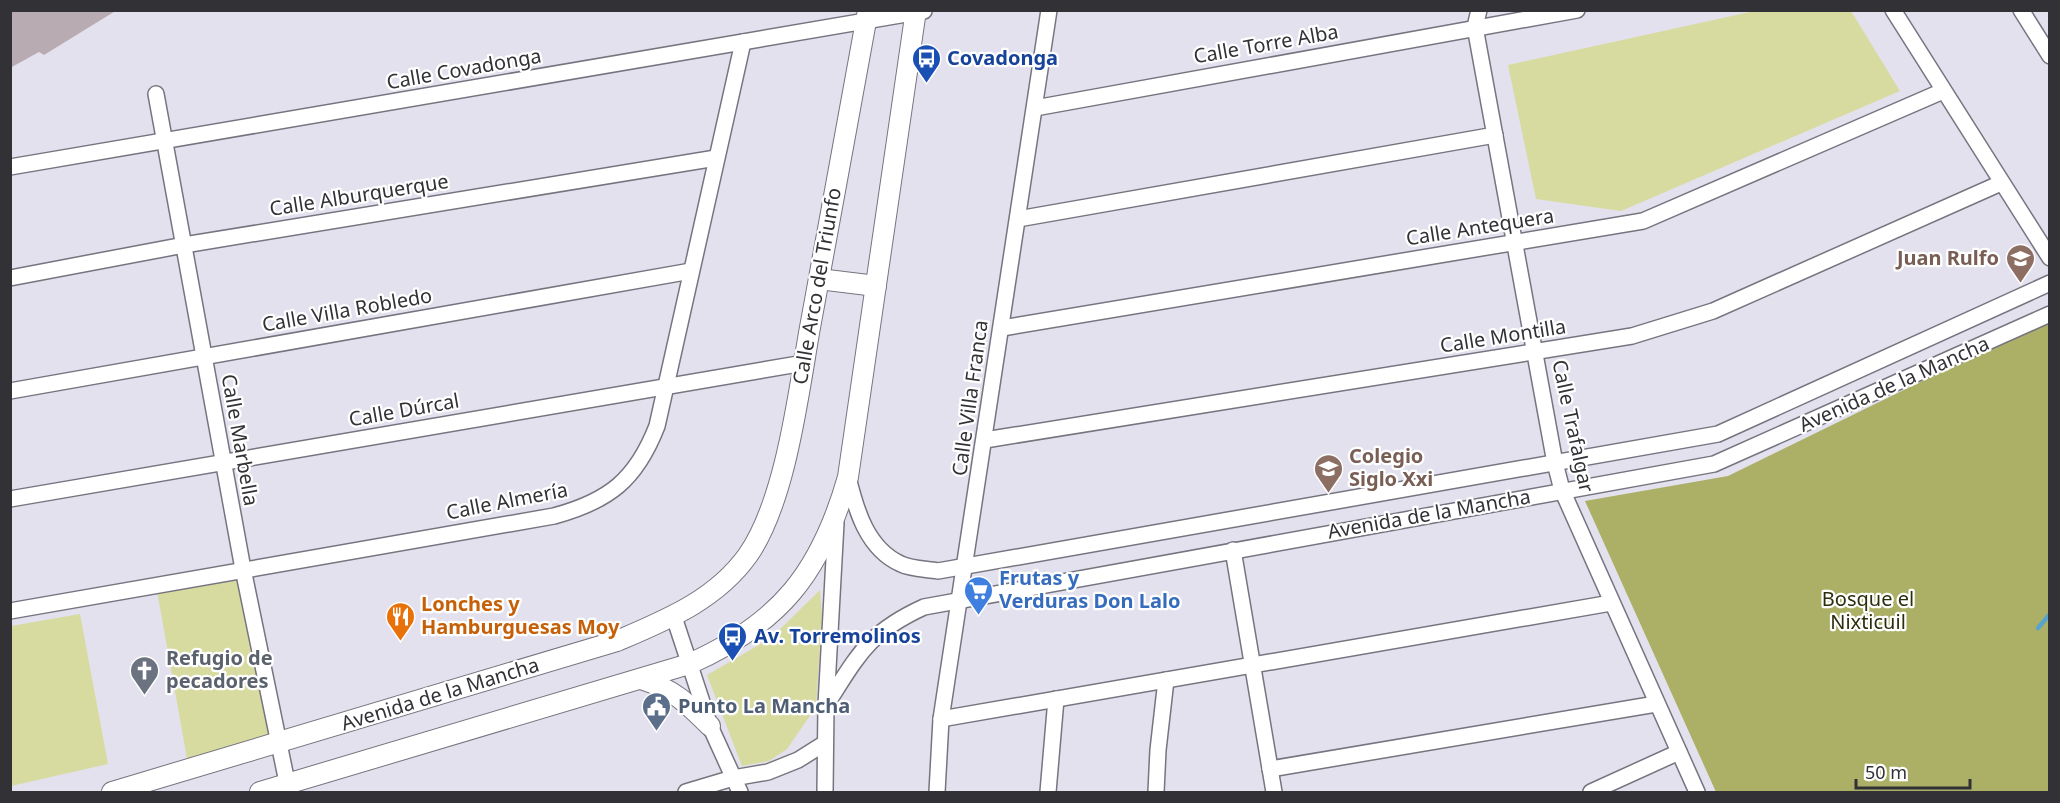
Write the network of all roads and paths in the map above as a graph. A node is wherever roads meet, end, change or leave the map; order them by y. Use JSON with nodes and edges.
{"nodes":[{"id":1,"x":1049,"y":10,"type":"edge"},
{"id":2,"x":1479,"y":10,"type":"edge"},
{"id":3,"x":1576,"y":10,"type":"edge"},
{"id":4,"x":1893,"y":10,"type":"edge"},
{"id":5,"x":2021,"y":10,"type":"edge"},
{"id":6,"x":919,"y":11,"type":"edge"},
{"id":7,"x":867,"y":16,"type":"edge"},
{"id":8,"x":1475,"y":27,"type":"junction"},
{"id":9,"x":743,"y":42,"type":"junction"},
{"id":10,"x":2049,"y":56,"type":"edge"},
{"id":11,"x":1942,"y":90,"type":"junction"},
{"id":12,"x":156,"y":94,"type":"dead end"},
{"id":13,"x":1035,"y":108,"type":"junction"},
{"id":14,"x":1495,"y":135,"type":"junction"},
{"id":15,"x":165,"y":141,"type":"junction"},
{"id":16,"x":716,"y":158,"type":"junction"},
{"id":17,"x":10,"y":167,"type":"edge"},
{"id":18,"x":2001,"y":183,"type":"junction"},
{"id":19,"x":1018,"y":219,"type":"junction"},
{"id":20,"x":1515,"y":242,"type":"junction"},
{"id":21,"x":184,"y":245,"type":"junction"},
{"id":22,"x":2049,"y":258,"type":"edge"},
{"id":23,"x":691,"y":271,"type":"junction"},
{"id":24,"x":10,"y":278,"type":"edge"},
{"id":25,"x":819,"y":279,"type":"junction"},
{"id":26,"x":2049,"y":283,"type":"edge"},
{"id":27,"x":876,"y":286,"type":"junction"},
{"id":28,"x":2049,"y":314,"type":"edge"},
{"id":29,"x":1002,"y":328,"type":"junction"},
{"id":30,"x":1536,"y":352,"type":"junction"},
{"id":31,"x":204,"y":357,"type":"junction"},
{"id":32,"x":804,"y":363,"type":"junction"},
{"id":33,"x":665,"y":387,"type":"junction"},
{"id":34,"x":10,"y":391,"type":"edge"},
{"id":35,"x":985,"y":441,"type":"junction"},
{"id":36,"x":223,"y":462,"type":"junction"},
{"id":37,"x":1555,"y":462,"type":"junction"},
{"id":38,"x":848,"y":477,"type":"junction"},
{"id":39,"x":1562,"y":490,"type":"junction"},
{"id":40,"x":10,"y":499,"type":"edge"},
{"id":41,"x":836,"y":520,"type":"junction"},
{"id":42,"x":1233,"y":550,"type":"junction"},
{"id":43,"x":747,"y":555,"type":"joint"},
{"id":44,"x":966,"y":566,"type":"junction"},
{"id":45,"x":243,"y":569,"type":"junction"},
{"id":46,"x":960,"y":599,"type":"junction"},
{"id":47,"x":1611,"y":603,"type":"junction"},
{"id":48,"x":10,"y":611,"type":"edge"},
{"id":49,"x":674,"y":617,"type":"junction"},
{"id":50,"x":689,"y":664,"type":"junction"},
{"id":51,"x":1253,"y":665,"type":"junction"},
{"id":52,"x":641,"y":679,"type":"junction"},
{"id":53,"x":1166,"y":680,"type":"junction"},
{"id":54,"x":1056,"y":699,"type":"junction"},
{"id":55,"x":1656,"y":704,"type":"junction"},
{"id":56,"x":826,"y":705,"type":"junction"},
{"id":57,"x":941,"y":719,"type":"junction"},
{"id":58,"x":710,"y":726,"type":"junction"},
{"id":59,"x":277,"y":743,"type":"junction"},
{"id":60,"x":825,"y":743,"type":"junction"},
{"id":61,"x":1679,"y":752,"type":"junction"},
{"id":62,"x":1270,"y":770,"type":"junction"},
{"id":63,"x":734,"y":778,"type":"junction"},
{"id":64,"x":288,"y":788,"type":"edge"},
{"id":65,"x":112,"y":792,"type":"edge"},
{"id":66,"x":260,"y":792,"type":"edge"},
{"id":67,"x":686,"y":792,"type":"edge"},
{"id":68,"x":740,"y":792,"type":"edge"},
{"id":69,"x":825,"y":792,"type":"edge"},
{"id":70,"x":937,"y":792,"type":"edge"},
{"id":71,"x":1048,"y":792,"type":"edge"},
{"id":72,"x":1156,"y":792,"type":"edge"},
{"id":73,"x":1274,"y":792,"type":"edge"},
{"id":74,"x":1591,"y":792,"type":"edge"},
{"id":75,"x":1697,"y":792,"type":"edge"}],
"edges":[{"from":1,"to":13,"type":"street","name":"Calle Villa Franca"},
{"from":2,"to":8,"type":"street","name":"Calle Trafalgar"},
{"from":3,"to":8,"type":"street","name":"Calle Torre Alba"},
{"from":4,"to":11,"type":"street"},
{"from":5,"to":10,"type":"street"},
{"from":6,"to":7,"type":"street","name":"Calle Covadonga"},
{"from":6,"to":27,"type":"street"},
{"from":7,"to":9,"type":"street","name":"Calle Covadonga"},
{"from":7,"to":25,"type":"street","name":"Calle Arco del Triunfo"},
{"from":8,"to":13,"type":"street","name":"Calle Torre Alba"},
{"from":8,"to":14,"type":"street","name":"Calle Trafalgar"},
{"from":9,"to":15,"type":"street","name":"Calle Covadonga"},
{"from":9,"to":16,"type":"street","name":"Calle Almería"},
{"from":11,"to":18,"type":"street"},
{"from":11,"to":20,"type":"street","name":"Calle Antequera"},
{"from":12,"to":15,"type":"street","name":"Calle Marbella"},
{"from":13,"to":19,"type":"street","name":"Calle Villa Franca"},
{"from":14,"to":19,"type":"street"},
{"from":14,"to":20,"type":"street","name":"Calle Trafalgar"},
{"from":15,"to":17,"type":"street","name":"Calle Covadonga"},
{"from":15,"to":21,"type":"street","name":"Calle Marbella"},
{"from":16,"to":21,"type":"street","name":"Calle Alburquerque"},
{"from":16,"to":23,"type":"street","name":"Calle Almería"},
{"from":18,"to":22,"type":"street"},
{"from":18,"to":30,"type":"street","name":"Calle Montilla"},
{"from":19,"to":29,"type":"street","name":"Calle Villa Franca"},
{"from":20,"to":29,"type":"street","name":"Calle Antequera"},
{"from":20,"to":30,"type":"street","name":"Calle Trafalgar"},
{"from":21,"to":24,"type":"street","name":"Calle Alburquerque"},
{"from":21,"to":31,"type":"street","name":"Calle Marbella"},
{"from":23,"to":31,"type":"street","name":"Calle Villa Robledo"},
{"from":23,"to":33,"type":"street","name":"Calle Almería"},
{"from":25,"to":27,"type":"street"},
{"from":25,"to":32,"type":"street","name":"Calle Arco del Triunfo"},
{"from":26,"to":37,"type":"street","name":"Avenida de la Mancha"},
{"from":27,"to":38,"type":"street"},
{"from":28,"to":39,"type":"street","name":"Avenida de la Mancha"},
{"from":29,"to":35,"type":"street","name":"Calle Villa Franca"},
{"from":30,"to":35,"type":"street","name":"Calle Montilla"},
{"from":30,"to":37,"type":"street","name":"Calle Trafalgar"},
{"from":31,"to":34,"type":"street","name":"Calle Villa Robledo"},
{"from":31,"to":36,"type":"street","name":"Calle Marbella"},
{"from":32,"to":33,"type":"street","name":"Calle Dúrcal"},
{"from":32,"to":43,"type":"street","name":"Calle Arco del Triunfo"},
{"from":33,"to":36,"type":"street","name":"Calle Dúrcal"},
{"from":33,"to":45,"type":"street","name":"Calle Almería"},
{"from":35,"to":44,"type":"street","name":"Calle Villa Franca"},
{"from":36,"to":40,"type":"street","name":"Calle Dúrcal"},
{"from":36,"to":45,"type":"street","name":"Calle Marbella"},
{"from":37,"to":39,"type":"street","name":"Calle Trafalgar"},
{"from":37,"to":44,"type":"street","name":"Avenida de la Mancha"},
{"from":38,"to":41,"type":"street"},
{"from":38,"to":44,"type":"street","name":"Avenida de la Mancha"},
{"from":39,"to":42,"type":"street","name":"Avenida de la Mancha"},
{"from":39,"to":47,"type":"street","name":"Calle Trafalgar"},
{"from":41,"to":50,"type":"street"},
{"from":41,"to":56,"type":"street"},
{"from":42,"to":46,"type":"street","name":"Avenida de la Mancha"},
{"from":42,"to":51,"type":"street"},
{"from":43,"to":49,"type":"street","name":"Avenida de la Mancha"},
{"from":44,"to":46,"type":"street","name":"Calle Villa Franca"},
{"from":45,"to":48,"type":"street","name":"Calle Almería"},
{"from":45,"to":59,"type":"street","name":"Calle Marbella"},
{"from":46,"to":56,"type":"street","name":"Avenida de la Mancha"},
{"from":46,"to":57,"type":"street","name":"Calle Villa Franca"},
{"from":47,"to":51,"type":"street"},
{"from":47,"to":55,"type":"street","name":"Calle Trafalgar"},
{"from":49,"to":50,"type":"street"},
{"from":49,"to":59,"type":"street","name":"Avenida de la Mancha"},
{"from":50,"to":52,"type":"street"},
{"from":50,"to":58,"type":"street"},
{"from":51,"to":53,"type":"street"},
{"from":51,"to":62,"type":"street"},
{"from":52,"to":58,"type":"street"},
{"from":52,"to":64,"type":"street"},
{"from":53,"to":54,"type":"street"},
{"from":53,"to":72,"type":"street"},
{"from":54,"to":57,"type":"street"},
{"from":54,"to":71,"type":"street"},
{"from":55,"to":61,"type":"street","name":"Calle Trafalgar"},
{"from":55,"to":62,"type":"street"},
{"from":56,"to":60,"type":"street"},
{"from":57,"to":70,"type":"street","name":"Calle Villa Franca"},
{"from":58,"to":63,"type":"street"},
{"from":59,"to":64,"type":"street","name":"Calle Marbella"},
{"from":59,"to":65,"type":"street","name":"Avenida de la Mancha"},
{"from":60,"to":63,"type":"street"},
{"from":60,"to":69,"type":"street"},
{"from":61,"to":74,"type":"street"},
{"from":61,"to":75,"type":"street","name":"Calle Trafalgar"},
{"from":62,"to":73,"type":"street"},
{"from":63,"to":67,"type":"street"},
{"from":63,"to":68,"type":"street"},
{"from":64,"to":66,"type":"street"}]}
